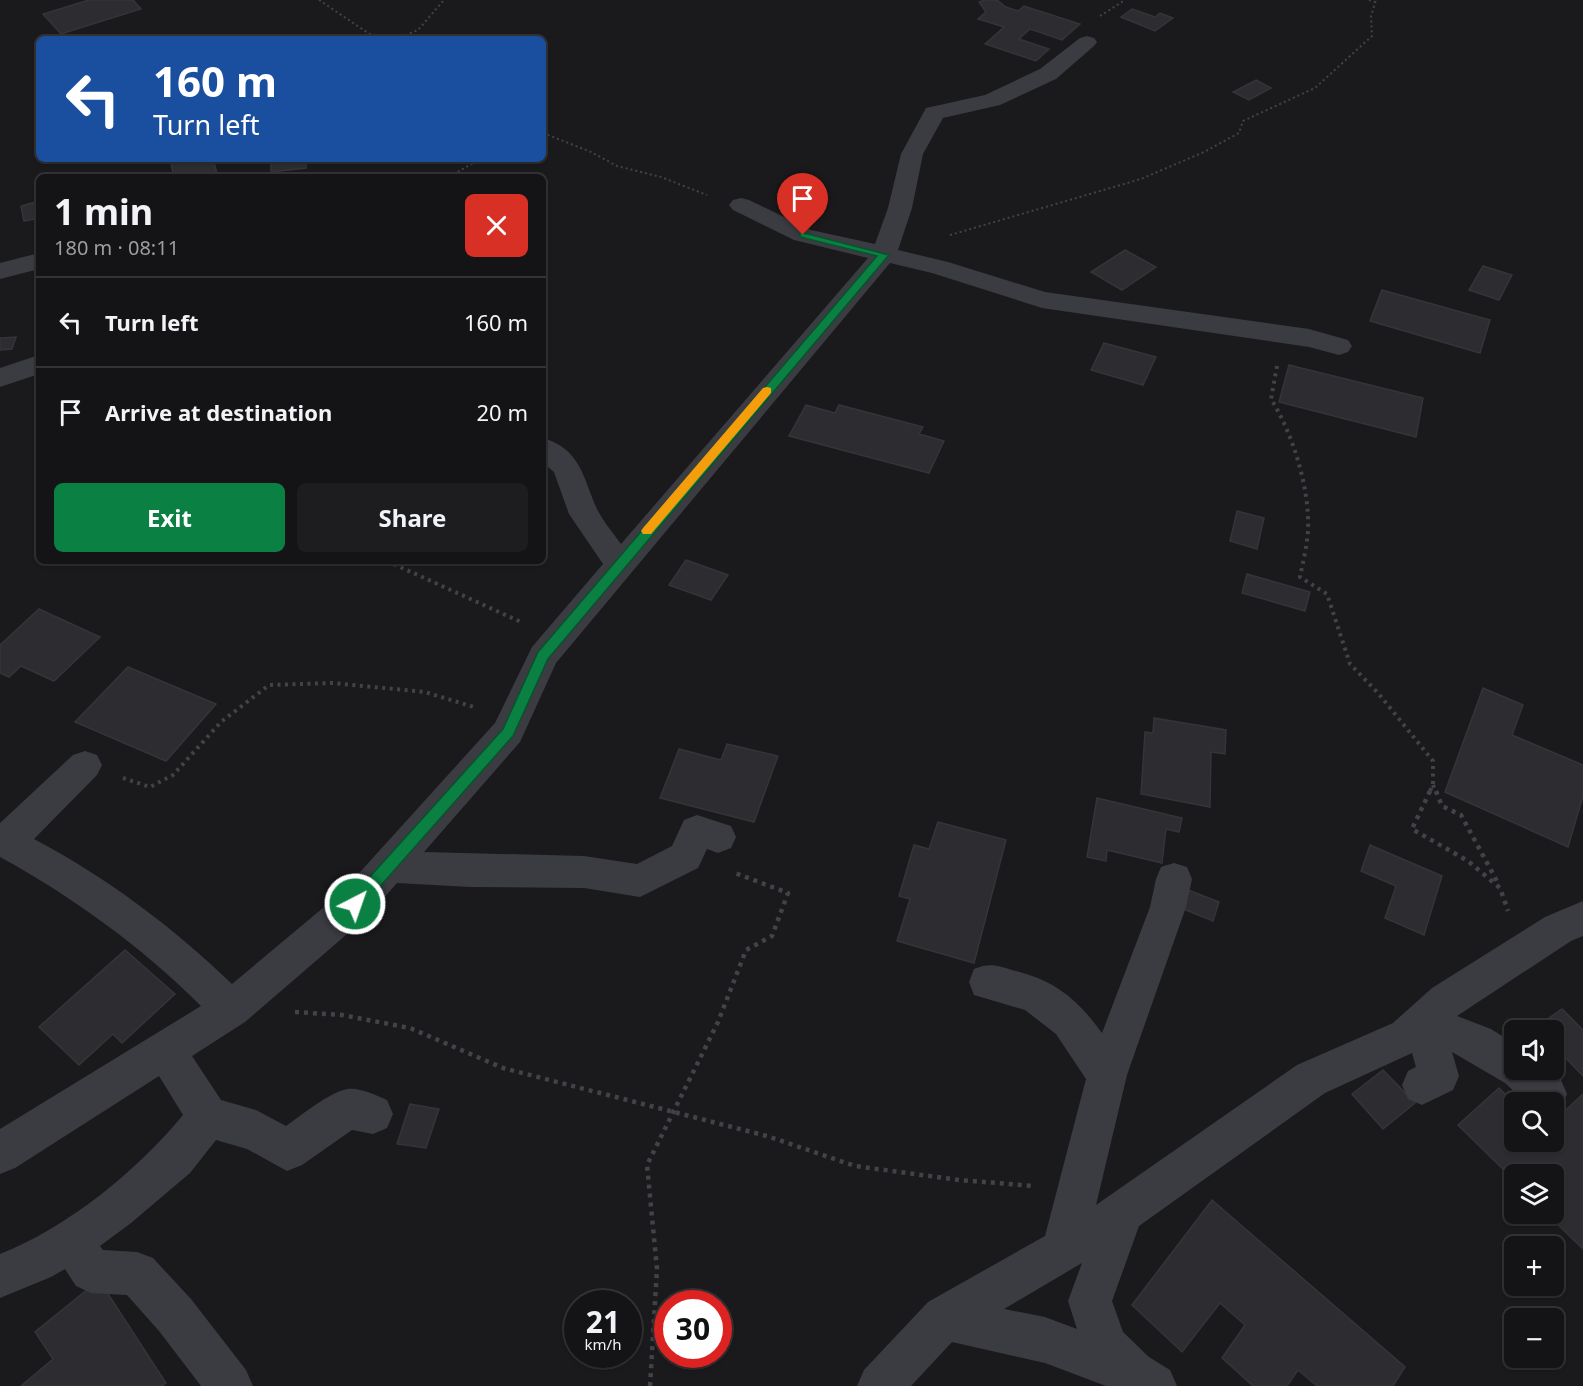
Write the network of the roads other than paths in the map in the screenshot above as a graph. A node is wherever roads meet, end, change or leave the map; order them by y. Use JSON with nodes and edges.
{"nodes":[{"id":1,"x":1087,"y":42,"type":"dead end"},
{"id":2,"x":741,"y":205,"type":"road end"},
{"id":3,"x":884,"y":255,"type":"junction"},
{"id":4,"x":36,"y":262,"type":"edge"},
{"id":5,"x":0,"y":271,"type":"edge"},
{"id":6,"x":1339,"y":346,"type":"dead end"},
{"id":7,"x":36,"y":365,"type":"edge"},
{"id":8,"x":0,"y":378,"type":"edge"},
{"id":9,"x":546,"y":450,"type":"edge"},
{"id":10,"x":619,"y":564,"type":"junction"},
{"id":11,"x":85,"y":765,"type":"road end"},
{"id":12,"x":718,"y":837,"type":"road end"},
{"id":13,"x":3,"y":841,"type":"edge"},
{"id":14,"x":388,"y":866,"type":"junction"},
{"id":15,"x":1174,"y":879,"type":"dead end"},
{"id":16,"x":1583,"y":918,"type":"edge"},
{"id":17,"x":988,"y":982,"type":"dead end"},
{"id":18,"x":231,"y":1009,"type":"junction"},
{"id":19,"x":1423,"y":1022,"type":"junction"},
{"id":20,"x":165,"y":1050,"type":"junction"},
{"id":21,"x":1504,"y":1060,"type":"edge"},
{"id":22,"x":1107,"y":1075,"type":"junction"},
{"id":23,"x":1422,"y":1085,"type":"dead end"},
{"id":24,"x":373,"y":1114,"type":"dead end"},
{"id":25,"x":208,"y":1117,"type":"junction"},
{"id":26,"x":0,"y":1153,"type":"edge"},
{"id":27,"x":1123,"y":1212,"type":"junction"},
{"id":28,"x":72,"y":1240,"type":"junction"},
{"id":29,"x":1063,"y":1250,"type":"junction"},
{"id":30,"x":0,"y":1276,"type":"edge"},
{"id":31,"x":944,"y":1318,"type":"junction"},
{"id":32,"x":1147,"y":1381,"type":"edge"},
{"id":33,"x":230,"y":1386,"type":"edge"},
{"id":34,"x":880,"y":1386,"type":"edge"}],
"edges":[{"from":1,"to":3,"type":"street"},
{"from":2,"to":3,"type":"street"},
{"from":3,"to":6,"type":"street"},
{"from":3,"to":10,"type":"street"},
{"from":4,"to":5,"type":"street"},
{"from":7,"to":8,"type":"street"},
{"from":9,"to":10,"type":"street"},
{"from":10,"to":14,"type":"street"},
{"from":11,"to":13,"type":"street"},
{"from":12,"to":14,"type":"street"},
{"from":13,"to":18,"type":"street"},
{"from":14,"to":18,"type":"street"},
{"from":15,"to":22,"type":"street"},
{"from":16,"to":19,"type":"street"},
{"from":17,"to":22,"type":"street"},
{"from":18,"to":20,"type":"street"},
{"from":19,"to":21,"type":"street"},
{"from":19,"to":23,"type":"street"},
{"from":19,"to":27,"type":"street"},
{"from":20,"to":25,"type":"street"},
{"from":20,"to":26,"type":"street"},
{"from":22,"to":29,"type":"street"},
{"from":24,"to":25,"type":"street"},
{"from":25,"to":28,"type":"street"},
{"from":27,"to":29,"type":"street"},
{"from":27,"to":32,"type":"street"},
{"from":28,"to":30,"type":"street"},
{"from":28,"to":33,"type":"street"},
{"from":29,"to":31,"type":"street"},
{"from":31,"to":32,"type":"street"},
{"from":31,"to":34,"type":"street"}]}
